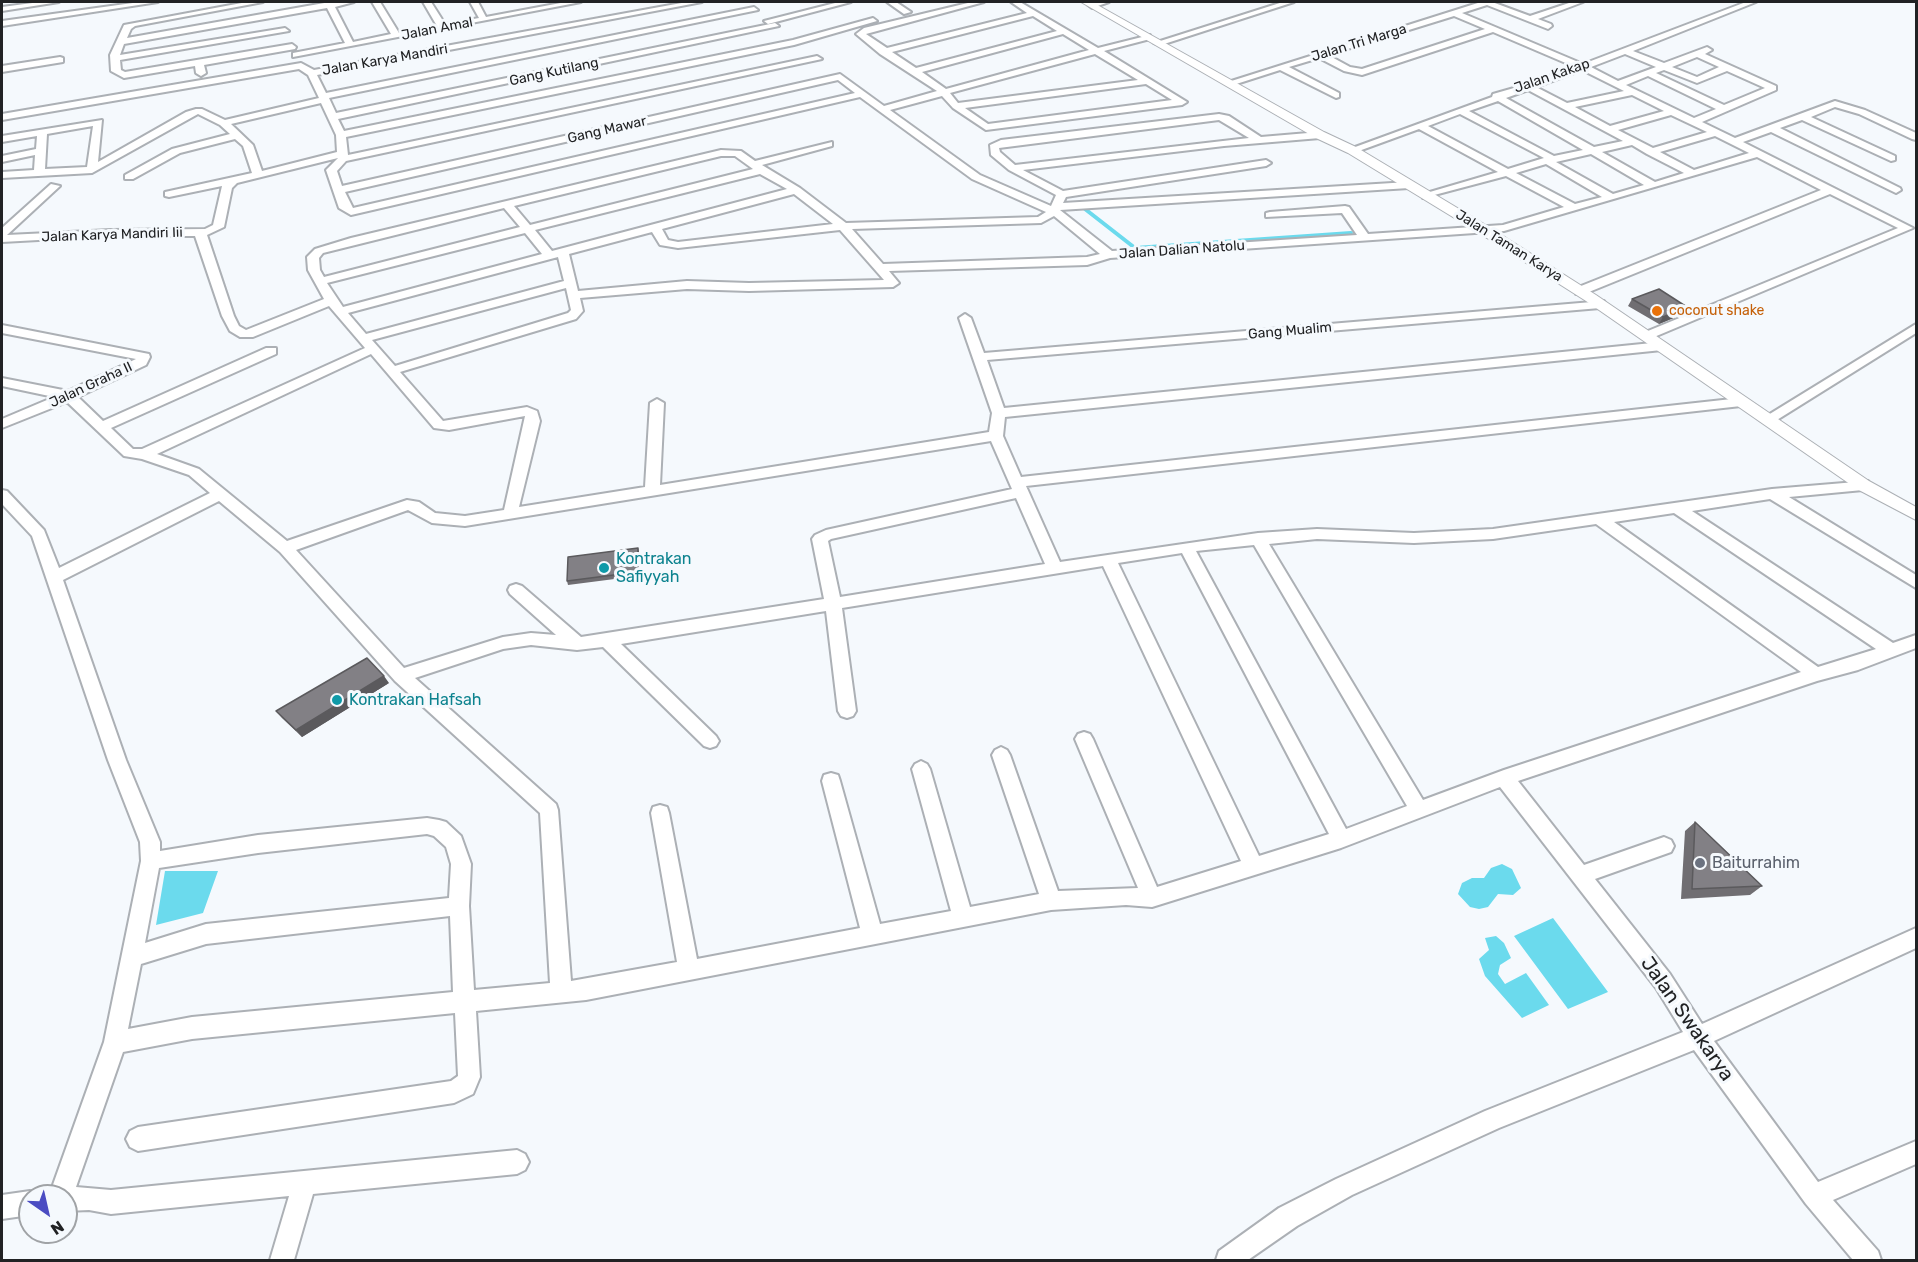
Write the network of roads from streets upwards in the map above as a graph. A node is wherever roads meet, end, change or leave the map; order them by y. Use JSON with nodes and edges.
{"nodes":[{"id":1,"x":55,"y":2,"type":"edge"},
{"id":2,"x":148,"y":2,"type":"edge"},
{"id":3,"x":259,"y":2,"type":"edge"},
{"id":4,"x":272,"y":2,"type":"edge"},
{"id":5,"x":350,"y":2,"type":"edge"},
{"id":6,"x":376,"y":2,"type":"edge"},
{"id":7,"x":427,"y":2,"type":"edge"},
{"id":8,"x":474,"y":2,"type":"edge"},
{"id":9,"x":519,"y":2,"type":"edge"},
{"id":10,"x":572,"y":2,"type":"edge"},
{"id":11,"x":698,"y":2,"type":"edge"},
{"id":12,"x":744,"y":2,"type":"edge"},
{"id":13,"x":847,"y":2,"type":"edge"},
{"id":14,"x":891,"y":2,"type":"edge"},
{"id":15,"x":946,"y":2,"type":"edge"},
{"id":16,"x":980,"y":2,"type":"edge"},
{"id":17,"x":1015,"y":2,"type":"edge"},
{"id":18,"x":1105,"y":2,"type":"edge"},
{"id":19,"x":1290,"y":2,"type":"edge"},
{"id":20,"x":1487,"y":2,"type":"edge"},
{"id":21,"x":1579,"y":2,"type":"edge"},
{"id":22,"x":1752,"y":2,"type":"edge"},
{"id":23,"x":1089,"y":3,"type":"edge"},
{"id":24,"x":330,"y":5,"type":"junction"},
{"id":25,"x":2,"y":9,"type":"edge"},
{"id":26,"x":754,"y":10,"type":"junction"},
{"id":27,"x":526,"y":11,"type":"junction"},
{"id":28,"x":907,"y":12,"type":"junction"},
{"id":29,"x":1036,"y":13,"type":"junction"},
{"id":30,"x":1455,"y":13,"type":"junction"},
{"id":31,"x":278,"y":14,"type":"junction"},
{"id":32,"x":1528,"y":19,"type":"junction"},
{"id":33,"x":484,"y":20,"type":"junction"},
{"id":34,"x":2,"y":24,"type":"edge"},
{"id":35,"x":772,"y":24,"type":"junction"},
{"id":36,"x":1548,"y":26,"type":"dead end"},
{"id":37,"x":442,"y":27,"type":"junction"},
{"id":38,"x":1492,"y":29,"type":"junction"},
{"id":39,"x":285,"y":31,"type":"junction"},
{"id":40,"x":1065,"y":31,"type":"junction"},
{"id":41,"x":540,"y":32,"type":"junction"},
{"id":42,"x":396,"y":36,"type":"junction"},
{"id":43,"x":1152,"y":40,"type":"junction"},
{"id":44,"x":120,"y":42,"type":"junction"},
{"id":45,"x":350,"y":45,"type":"junction"},
{"id":46,"x":553,"y":49,"type":"junction"},
{"id":47,"x":294,"y":51,"type":"junction"},
{"id":48,"x":1098,"y":51,"type":"junction"},
{"id":49,"x":1623,"y":51,"type":"junction"},
{"id":50,"x":883,"y":52,"type":"junction"},
{"id":51,"x":1320,"y":55,"type":"junction"},
{"id":52,"x":116,"y":58,"type":"junction"},
{"id":53,"x":817,"y":59,"type":"junction"},
{"id":54,"x":60,"y":60,"type":"dead end"},
{"id":55,"x":199,"y":63,"type":"junction"},
{"id":56,"x":301,"y":66,"type":"junction"},
{"id":57,"x":1663,"y":66,"type":"junction"},
{"id":58,"x":1281,"y":67,"type":"junction"},
{"id":59,"x":1583,"y":67,"type":"junction"},
{"id":60,"x":571,"y":68,"type":"junction"},
{"id":61,"x":1728,"y":68,"type":"junction"},
{"id":62,"x":2,"y":69,"type":"edge"},
{"id":63,"x":912,"y":72,"type":"junction"},
{"id":64,"x":312,"y":73,"type":"junction"},
{"id":65,"x":1649,"y":73,"type":"junction"},
{"id":66,"x":1697,"y":80,"type":"junction"},
{"id":67,"x":1148,"y":81,"type":"junction"},
{"id":68,"x":202,"y":83,"type":"junction"},
{"id":69,"x":1230,"y":83,"type":"junction"},
{"id":70,"x":1619,"y":84,"type":"junction"},
{"id":71,"x":1525,"y":85,"type":"junction"},
{"id":72,"x":583,"y":87,"type":"junction"},
{"id":73,"x":1680,"y":88,"type":"junction"},
{"id":74,"x":944,"y":92,"type":"junction"},
{"id":75,"x":1632,"y":92,"type":"junction"},
{"id":76,"x":857,"y":95,"type":"junction"},
{"id":77,"x":1336,"y":95,"type":"dead end"},
{"id":78,"x":1496,"y":96,"type":"junction"},
{"id":79,"x":324,"y":98,"type":"junction"},
{"id":80,"x":956,"y":106,"type":"junction"},
{"id":81,"x":1568,"y":106,"type":"junction"},
{"id":82,"x":882,"y":109,"type":"junction"},
{"id":83,"x":1724,"y":109,"type":"junction"},
{"id":84,"x":1459,"y":110,"type":"junction"},
{"id":85,"x":1670,"y":112,"type":"junction"},
{"id":86,"x":1801,"y":116,"type":"junction"},
{"id":87,"x":2,"y":117,"type":"edge"},
{"id":88,"x":332,"y":117,"type":"junction"},
{"id":89,"x":603,"y":118,"type":"junction"},
{"id":90,"x":1694,"y":122,"type":"junction"},
{"id":91,"x":224,"y":123,"type":"junction"},
{"id":92,"x":1418,"y":125,"type":"junction"},
{"id":93,"x":1771,"y":128,"type":"junction"},
{"id":94,"x":1610,"y":129,"type":"junction"},
{"id":95,"x":42,"y":131,"type":"junction"},
{"id":96,"x":1715,"y":133,"type":"junction"},
{"id":97,"x":238,"y":135,"type":"junction"},
{"id":98,"x":341,"y":135,"type":"junction"},
{"id":99,"x":1320,"y":135,"type":"junction"},
{"id":100,"x":1917,"y":137,"type":"edge"},
{"id":101,"x":2,"y":139,"type":"edge"},
{"id":102,"x":1259,"y":140,"type":"junction"},
{"id":103,"x":1633,"y":142,"type":"junction"},
{"id":104,"x":1735,"y":142,"type":"junction"},
{"id":105,"x":828,"y":144,"type":"dead end"},
{"id":106,"x":618,"y":150,"type":"junction"},
{"id":107,"x":1352,"y":150,"type":"junction"},
{"id":108,"x":1591,"y":150,"type":"junction"},
{"id":109,"x":40,"y":151,"type":"junction"},
{"id":110,"x":1651,"y":152,"type":"junction"},
{"id":111,"x":1757,"y":154,"type":"junction"},
{"id":112,"x":1235,"y":155,"type":"junction"},
{"id":113,"x":342,"y":157,"type":"junction"},
{"id":114,"x":1891,"y":158,"type":"dead end"},
{"id":115,"x":2,"y":159,"type":"edge"},
{"id":116,"x":1550,"y":160,"type":"junction"},
{"id":117,"x":1266,"y":163,"type":"dead end"},
{"id":118,"x":759,"y":167,"type":"junction"},
{"id":119,"x":1013,"y":168,"type":"junction"},
{"id":120,"x":92,"y":170,"type":"junction"},
{"id":121,"x":1506,"y":172,"type":"junction"},
{"id":122,"x":39,"y":173,"type":"junction"},
{"id":123,"x":258,"y":174,"type":"junction"},
{"id":124,"x":1693,"y":174,"type":"junction"},
{"id":125,"x":2,"y":175,"type":"edge"},
{"id":126,"x":129,"y":177,"type":"dead end"},
{"id":127,"x":235,"y":180,"type":"junction"},
{"id":128,"x":1409,"y":185,"type":"junction"},
{"id":129,"x":1653,"y":185,"type":"junction"},
{"id":130,"x":55,"y":186,"type":"dead end"},
{"id":131,"x":339,"y":190,"type":"junction"},
{"id":132,"x":796,"y":190,"type":"junction"},
{"id":133,"x":1830,"y":190,"type":"junction"},
{"id":134,"x":1896,"y":190,"type":"dead end"},
{"id":135,"x":169,"y":194,"type":"dead end"},
{"id":136,"x":1062,"y":194,"type":"junction"},
{"id":137,"x":1427,"y":196,"type":"junction"},
{"id":138,"x":1611,"y":197,"type":"junction"},
{"id":139,"x":507,"y":204,"type":"junction"},
{"id":140,"x":1574,"y":208,"type":"junction"},
{"id":141,"x":1055,"y":209,"type":"junction"},
{"id":142,"x":1270,"y":215,"type":"dead end"},
{"id":143,"x":843,"y":226,"type":"junction"},
{"id":144,"x":656,"y":228,"type":"junction"},
{"id":145,"x":527,"y":230,"type":"junction"},
{"id":146,"x":1484,"y":230,"type":"junction"},
{"id":147,"x":1912,"y":230,"type":"edge"},
{"id":148,"x":200,"y":232,"type":"junction"},
{"id":149,"x":2,"y":234,"type":"edge"},
{"id":150,"x":1365,"y":238,"type":"junction"},
{"id":151,"x":2,"y":239,"type":"edge"},
{"id":152,"x":556,"y":254,"type":"junction"},
{"id":153,"x":1109,"y":255,"type":"junction"},
{"id":154,"x":881,"y":268,"type":"junction"},
{"id":155,"x":320,"y":281,"type":"junction"},
{"id":156,"x":573,"y":289,"type":"junction"},
{"id":157,"x":1580,"y":291,"type":"junction"},
{"id":158,"x":1600,"y":304,"type":"junction"},
{"id":159,"x":335,"y":306,"type":"junction"},
{"id":160,"x":965,"y":318,"type":"dead end"},
{"id":161,"x":1917,"y":328,"type":"edge"},
{"id":162,"x":5,"y":332,"type":"edge"},
{"id":163,"x":1647,"y":336,"type":"junction"},
{"id":164,"x":369,"y":344,"type":"junction"},
{"id":165,"x":1662,"y":346,"type":"junction"},
{"id":166,"x":271,"y":351,"type":"dead end"},
{"id":167,"x":979,"y":357,"type":"junction"},
{"id":168,"x":391,"y":371,"type":"junction"},
{"id":169,"x":2,"y":382,"type":"edge"},
{"id":170,"x":69,"y":396,"type":"junction"},
{"id":171,"x":1741,"y":402,"type":"junction"},
{"id":172,"x":657,"y":403,"type":"dead end"},
{"id":173,"x":999,"y":413,"type":"junction"},
{"id":174,"x":1767,"y":420,"type":"junction"},
{"id":175,"x":2,"y":424,"type":"edge"},
{"id":176,"x":102,"y":427,"type":"junction"},
{"id":177,"x":996,"y":436,"type":"junction"},
{"id":178,"x":144,"y":454,"type":"junction"},
{"id":179,"x":1863,"y":484,"type":"junction"},
{"id":180,"x":1019,"y":487,"type":"junction"},
{"id":181,"x":652,"y":492,"type":"junction"},
{"id":182,"x":220,"y":494,"type":"junction"},
{"id":183,"x":1772,"y":494,"type":"junction"},
{"id":184,"x":2,"y":495,"type":"edge"},
{"id":185,"x":1677,"y":508,"type":"junction"},
{"id":186,"x":1917,"y":514,"type":"edge"},
{"id":187,"x":510,"y":515,"type":"junction"},
{"id":188,"x":1599,"y":519,"type":"junction"},
{"id":189,"x":1258,"y":538,"type":"junction"},
{"id":190,"x":1186,"y":547,"type":"junction"},
{"id":191,"x":285,"y":548,"type":"junction"},
{"id":192,"x":1109,"y":561,"type":"junction"},
{"id":193,"x":1054,"y":568,"type":"junction"},
{"id":194,"x":54,"y":578,"type":"junction"},
{"id":195,"x":1917,"y":582,"type":"edge"},
{"id":196,"x":516,"y":590,"type":"dead end"},
{"id":197,"x":833,"y":604,"type":"junction"},
{"id":198,"x":606,"y":640,"type":"junction"},
{"id":199,"x":1917,"y":640,"type":"edge"},
{"id":200,"x":578,"y":644,"type":"junction"},
{"id":201,"x":1889,"y":649,"type":"junction"},
{"id":202,"x":1816,"y":674,"type":"junction"},
{"id":203,"x":401,"y":676,"type":"junction"},
{"id":204,"x":847,"y":711,"type":"dead end"},
{"id":205,"x":1084,"y":739,"type":"dead end"},
{"id":206,"x":710,"y":741,"type":"dead end"},
{"id":207,"x":1001,"y":755,"type":"dead end"},
{"id":208,"x":921,"y":769,"type":"dead end"},
{"id":209,"x":1504,"y":778,"type":"junction"},
{"id":210,"x":831,"y":781,"type":"dead end"},
{"id":211,"x":1419,"y":810,"type":"junction"},
{"id":212,"x":660,"y":813,"type":"dead end"},
{"id":213,"x":1341,"y":839,"type":"junction"},
{"id":214,"x":1664,"y":846,"type":"dead end"},
{"id":215,"x":151,"y":861,"type":"junction"},
{"id":216,"x":1253,"y":865,"type":"junction"},
{"id":217,"x":1581,"y":875,"type":"junction"},
{"id":218,"x":1152,"y":898,"type":"junction"},
{"id":219,"x":1051,"y":901,"type":"junction"},
{"id":220,"x":459,"y":906,"type":"junction"},
{"id":221,"x":963,"y":916,"type":"junction"},
{"id":222,"x":872,"y":934,"type":"junction"},
{"id":223,"x":1917,"y":938,"type":"edge"},
{"id":224,"x":132,"y":957,"type":"junction"},
{"id":225,"x":689,"y":970,"type":"junction"},
{"id":226,"x":561,"y":992,"type":"junction"},
{"id":227,"x":466,"y":1002,"type":"junction"},
{"id":228,"x":1698,"y":1037,"type":"junction"},
{"id":229,"x":115,"y":1041,"type":"junction"},
{"id":230,"x":138,"y":1139,"type":"dead end"},
{"id":231,"x":1917,"y":1152,"type":"edge"},
{"id":232,"x":517,"y":1162,"type":"dead end"},
{"id":233,"x":305,"y":1182,"type":"junction"},
{"id":234,"x":65,"y":1184,"type":"edge"},
{"id":235,"x":1814,"y":1196,"type":"junction"},
{"id":236,"x":78,"y":1198,"type":"edge"},
{"id":237,"x":18,"y":1205,"type":"edge"},
{"id":238,"x":2,"y":1207,"type":"edge"},
{"id":239,"x":282,"y":1260,"type":"edge"},
{"id":240,"x":1228,"y":1260,"type":"edge"},
{"id":241,"x":1869,"y":1260,"type":"edge"}],
"edges":[{"from":1,"to":25,"type":"street"},
{"from":2,"to":34,"type":"street"},
{"from":3,"to":44,"type":"street"},
{"from":4,"to":31,"type":"street"},
{"from":5,"to":24,"type":"street"},
{"from":6,"to":42,"type":"street"},
{"from":7,"to":37,"type":"street"},
{"from":8,"to":33,"type":"street"},
{"from":9,"to":27,"type":"street"},
{"from":10,"to":27,"type":"street","name":"Jalan Amal"},
{"from":11,"to":41,"type":"street","name":"Jalan Karya Mandiri"},
{"from":12,"to":26,"type":"street"},
{"from":13,"to":35,"type":"street","name":"Gang Kutilang"},
{"from":14,"to":28,"type":"street"},
{"from":15,"to":28,"type":"street"},
{"from":16,"to":50,"type":"street"},
{"from":17,"to":29,"type":"street"},
{"from":18,"to":23,"type":"street"},
{"from":19,"to":43,"type":"street"},
{"from":20,"to":30,"type":"street","name":"Jalan Tri Marga"},
{"from":20,"to":32,"type":"street"},
{"from":21,"to":32,"type":"street"},
{"from":22,"to":49,"type":"street","name":"Jalan Kakap"},
{"from":23,"to":43,"type":"street","name":"Jalan Taman Karya"},
{"from":24,"to":31,"type":"street"},
{"from":24,"to":45,"type":"street"},
{"from":26,"to":35,"type":"street"},
{"from":26,"to":46,"type":"street"},
{"from":27,"to":33,"type":"street","name":"Jalan Amal"},
{"from":27,"to":41,"type":"street"},
{"from":28,"to":53,"type":"street"},
{"from":29,"to":40,"type":"street"},
{"from":29,"to":50,"type":"street"},
{"from":30,"to":38,"type":"street"},
{"from":30,"to":51,"type":"street","name":"Jalan Tri Marga"},
{"from":31,"to":39,"type":"street"},
{"from":31,"to":44,"type":"street"},
{"from":32,"to":36,"type":"street"},
{"from":33,"to":37,"type":"street","name":"Jalan Amal"},
{"from":35,"to":53,"type":"street"},
{"from":35,"to":60,"type":"street","name":"Gang Kutilang"},
{"from":37,"to":42,"type":"street","name":"Jalan Amal"},
{"from":38,"to":51,"type":"street"},
{"from":38,"to":59,"type":"street"},
{"from":39,"to":47,"type":"street"},
{"from":39,"to":52,"type":"street"},
{"from":40,"to":48,"type":"street"},
{"from":40,"to":63,"type":"street"},
{"from":41,"to":46,"type":"street"},
{"from":41,"to":64,"type":"street","name":"Jalan Karya Mandiri"},
{"from":42,"to":45,"type":"street","name":"Jalan Amal"},
{"from":43,"to":48,"type":"street"},
{"from":43,"to":69,"type":"street","name":"Jalan Taman Karya"},
{"from":44,"to":52,"type":"street"},
{"from":45,"to":47,"type":"street","name":"Jalan Amal"},
{"from":46,"to":60,"type":"street"},
{"from":46,"to":79,"type":"street"},
{"from":47,"to":55,"type":"street","name":"Jalan Amal"},
{"from":47,"to":56,"type":"street"},
{"from":48,"to":67,"type":"street"},
{"from":48,"to":74,"type":"street"},
{"from":49,"to":57,"type":"street"},
{"from":49,"to":59,"type":"street","name":"Jalan Kakap"},
{"from":50,"to":63,"type":"street"},
{"from":51,"to":58,"type":"street","name":"Jalan Tri Marga"},
{"from":52,"to":55,"type":"street","name":"Jalan Amal"},
{"from":53,"to":72,"type":"street"},
{"from":53,"to":76,"type":"street"},
{"from":53,"to":89,"type":"street","name":"Gang Mawar"},
{"from":53,"to":89,"type":"street"},
{"from":54,"to":62,"type":"street"},
{"from":55,"to":68,"type":"street"},
{"from":56,"to":64,"type":"street","name":"Jalan Karya Mandiri"},
{"from":56,"to":68,"type":"street","name":"Jalan Karya Mandiri"},
{"from":57,"to":61,"type":"street"},
{"from":57,"to":65,"type":"street"},
{"from":57,"to":66,"type":"street"},
{"from":58,"to":69,"type":"street","name":"Jalan Tri Marga"},
{"from":58,"to":77,"type":"street"},
{"from":59,"to":70,"type":"street"},
{"from":59,"to":71,"type":"street","name":"Jalan Kakap"},
{"from":60,"to":72,"type":"street"},
{"from":60,"to":88,"type":"street","name":"Gang Kutilang"},
{"from":61,"to":66,"type":"street"},
{"from":61,"to":83,"type":"street"},
{"from":63,"to":74,"type":"street"},
{"from":64,"to":79,"type":"street"},
{"from":65,"to":70,"type":"street"},
{"from":65,"to":73,"type":"street"},
{"from":66,"to":73,"type":"street"},
{"from":67,"to":80,"type":"street"},
{"from":67,"to":80,"type":"street"},
{"from":68,"to":87,"type":"street","name":"Jalan Karya Mandiri"},
{"from":69,"to":99,"type":"street","name":"Jalan Taman Karya"},
{"from":70,"to":75,"type":"street"},
{"from":71,"to":78,"type":"street","name":"Jalan Kakap"},
{"from":71,"to":81,"type":"street"},
{"from":72,"to":89,"type":"street"},
{"from":72,"to":98,"type":"street"},
{"from":73,"to":83,"type":"street"},
{"from":74,"to":80,"type":"street"},
{"from":74,"to":82,"type":"street"},
{"from":75,"to":81,"type":"street"},
{"from":75,"to":85,"type":"street"},
{"from":76,"to":82,"type":"street"},
{"from":76,"to":106,"type":"street"},
{"from":78,"to":84,"type":"street","name":"Jalan Kakap"},
{"from":78,"to":108,"type":"street"},
{"from":79,"to":88,"type":"street"},
{"from":79,"to":91,"type":"street"},
{"from":81,"to":94,"type":"street"},
{"from":82,"to":141,"type":"street"},
{"from":83,"to":90,"type":"street"},
{"from":84,"to":92,"type":"street","name":"Jalan Kakap"},
{"from":84,"to":116,"type":"street"},
{"from":85,"to":90,"type":"street"},
{"from":85,"to":94,"type":"street"},
{"from":86,"to":93,"type":"street"},
{"from":86,"to":100,"type":"street"},
{"from":86,"to":114,"type":"street"},
{"from":88,"to":98,"type":"street"},
{"from":89,"to":106,"type":"street"},
{"from":89,"to":113,"type":"street"},
{"from":89,"to":131,"type":"street","name":"Gang Mawar"},
{"from":90,"to":96,"type":"street"},
{"from":91,"to":97,"type":"street"},
{"from":91,"to":120,"type":"street"},
{"from":92,"to":107,"type":"street","name":"Jalan Kakap"},
{"from":92,"to":121,"type":"street"},
{"from":93,"to":104,"type":"street"},
{"from":93,"to":134,"type":"street"},
{"from":94,"to":103,"type":"street"},
{"from":95,"to":101,"type":"street"},
{"from":95,"to":109,"type":"street"},
{"from":95,"to":120,"type":"street"},
{"from":96,"to":104,"type":"street"},
{"from":96,"to":110,"type":"street"},
{"from":97,"to":123,"type":"street"},
{"from":97,"to":126,"type":"street"},
{"from":98,"to":113,"type":"street"},
{"from":99,"to":102,"type":"street"},
{"from":99,"to":107,"type":"street","name":"Jalan Taman Karya"},
{"from":102,"to":112,"type":"street"},
{"from":102,"to":119,"type":"street"},
{"from":103,"to":108,"type":"street"},
{"from":103,"to":110,"type":"street"},
{"from":104,"to":111,"type":"street"},
{"from":105,"to":118,"type":"street"},
{"from":106,"to":131,"type":"street"},
{"from":107,"to":128,"type":"street","name":"Jalan Taman Karya"},
{"from":108,"to":116,"type":"street"},
{"from":108,"to":129,"type":"street"},
{"from":109,"to":115,"type":"street"},
{"from":109,"to":122,"type":"street"},
{"from":110,"to":124,"type":"street"},
{"from":111,"to":124,"type":"street","name":"Jalan Dalian Natolu"},
{"from":111,"to":133,"type":"street"},
{"from":112,"to":117,"type":"street"},
{"from":112,"to":119,"type":"street"},
{"from":112,"to":136,"type":"street"},
{"from":113,"to":123,"type":"street"},
{"from":113,"to":131,"type":"street"},
{"from":116,"to":121,"type":"street"},
{"from":116,"to":138,"type":"street"},
{"from":118,"to":132,"type":"street"},
{"from":118,"to":139,"type":"street"},
{"from":118,"to":145,"type":"street"},
{"from":119,"to":136,"type":"street"},
{"from":120,"to":122,"type":"street"},
{"from":121,"to":137,"type":"street"},
{"from":121,"to":140,"type":"street"},
{"from":122,"to":125,"type":"street"},
{"from":123,"to":127,"type":"street"},
{"from":124,"to":129,"type":"street","name":"Jalan Dalian Natolu"},
{"from":127,"to":135,"type":"street"},
{"from":127,"to":148,"type":"street","name":"Jalan Karya Mandiri Iii"},
{"from":128,"to":137,"type":"street","name":"Jalan Taman Karya"},
{"from":128,"to":141,"type":"street"},
{"from":129,"to":138,"type":"street","name":"Jalan Dalian Natolu"},
{"from":130,"to":149,"type":"street"},
{"from":132,"to":143,"type":"street"},
{"from":132,"to":144,"type":"street"},
{"from":133,"to":147,"type":"street"},
{"from":133,"to":157,"type":"street"},
{"from":136,"to":141,"type":"street"},
{"from":137,"to":146,"type":"street","name":"Jalan Taman Karya"},
{"from":138,"to":140,"type":"street","name":"Jalan Dalian Natolu"},
{"from":139,"to":145,"type":"street"},
{"from":139,"to":155,"type":"street"},
{"from":140,"to":146,"type":"street","name":"Jalan Dalian Natolu"},
{"from":141,"to":143,"type":"street"},
{"from":141,"to":153,"type":"street"},
{"from":142,"to":150,"type":"street"},
{"from":143,"to":144,"type":"street"},
{"from":143,"to":154,"type":"street"},
{"from":144,"to":152,"type":"street"},
{"from":145,"to":152,"type":"street"},
{"from":145,"to":155,"type":"street"},
{"from":146,"to":150,"type":"street","name":"Jalan Dalian Natolu"},
{"from":146,"to":157,"type":"street","name":"Jalan Taman Karya"},
{"from":147,"to":163,"type":"street"},
{"from":148,"to":151,"type":"street","name":"Jalan Karya Mandiri Iii"},
{"from":148,"to":159,"type":"street"},
{"from":150,"to":153,"type":"street","name":"Jalan Dalian Natolu"},
{"from":152,"to":156,"type":"street"},
{"from":152,"to":159,"type":"street"},
{"from":153,"to":154,"type":"street","name":"Jalan Dalian Natolu"},
{"from":154,"to":156,"type":"street"},
{"from":155,"to":159,"type":"street"},
{"from":156,"to":164,"type":"street"},
{"from":156,"to":168,"type":"street"},
{"from":157,"to":158,"type":"street","name":"Jalan Taman Karya"},
{"from":158,"to":163,"type":"street","name":"Jalan Taman Karya"},
{"from":158,"to":167,"type":"street","name":"Gang Mualim"},
{"from":159,"to":164,"type":"street"},
{"from":160,"to":167,"type":"street"},
{"from":161,"to":174,"type":"street"},
{"from":162,"to":170,"type":"street","name":"Jalan Graha II"},
{"from":163,"to":165,"type":"street","name":"Jalan Taman Karya"},
{"from":164,"to":168,"type":"street"},
{"from":164,"to":178,"type":"street"},
{"from":165,"to":171,"type":"street","name":"Jalan Taman Karya"},
{"from":165,"to":173,"type":"street"},
{"from":166,"to":176,"type":"street"},
{"from":167,"to":173,"type":"street"},
{"from":168,"to":187,"type":"street"},
{"from":169,"to":170,"type":"street"},
{"from":170,"to":175,"type":"street","name":"Jalan Graha II"},
{"from":170,"to":176,"type":"street"},
{"from":171,"to":174,"type":"street","name":"Jalan Taman Karya"},
{"from":171,"to":180,"type":"street"},
{"from":172,"to":181,"type":"street"},
{"from":173,"to":177,"type":"street"},
{"from":174,"to":179,"type":"street","name":"Jalan Taman Karya"},
{"from":176,"to":178,"type":"street"},
{"from":177,"to":180,"type":"street"},
{"from":177,"to":181,"type":"street"},
{"from":178,"to":182,"type":"street"},
{"from":179,"to":183,"type":"street"},
{"from":179,"to":186,"type":"street","name":"Jalan Taman Karya"},
{"from":180,"to":193,"type":"street"},
{"from":180,"to":197,"type":"street"},
{"from":181,"to":187,"type":"street"},
{"from":182,"to":191,"type":"street"},
{"from":182,"to":194,"type":"street"},
{"from":183,"to":185,"type":"street"},
{"from":183,"to":195,"type":"street"},
{"from":184,"to":194,"type":"street"},
{"from":185,"to":188,"type":"street"},
{"from":185,"to":201,"type":"street"},
{"from":187,"to":191,"type":"street"},
{"from":188,"to":189,"type":"street"},
{"from":188,"to":202,"type":"street"},
{"from":189,"to":190,"type":"street"},
{"from":189,"to":211,"type":"street"},
{"from":190,"to":192,"type":"street"},
{"from":190,"to":213,"type":"street"},
{"from":191,"to":203,"type":"street"},
{"from":192,"to":193,"type":"street"},
{"from":192,"to":216,"type":"street"},
{"from":193,"to":197,"type":"street"},
{"from":194,"to":215,"type":"street"},
{"from":196,"to":200,"type":"street"},
{"from":197,"to":198,"type":"street"},
{"from":197,"to":204,"type":"street"},
{"from":198,"to":200,"type":"street"},
{"from":198,"to":206,"type":"street"},
{"from":199,"to":201,"type":"street"},
{"from":200,"to":203,"type":"street"},
{"from":201,"to":202,"type":"street"},
{"from":202,"to":209,"type":"street"},
{"from":203,"to":226,"type":"street"},
{"from":205,"to":218,"type":"street"},
{"from":207,"to":219,"type":"street"},
{"from":208,"to":221,"type":"street"},
{"from":209,"to":211,"type":"street"},
{"from":209,"to":217,"type":"street","name":"Jalan Swakarya"},
{"from":210,"to":222,"type":"street"},
{"from":211,"to":213,"type":"street"},
{"from":212,"to":225,"type":"street"},
{"from":213,"to":216,"type":"street"},
{"from":214,"to":217,"type":"street"},
{"from":215,"to":220,"type":"street"},
{"from":215,"to":224,"type":"street"},
{"from":216,"to":218,"type":"street"},
{"from":217,"to":228,"type":"street","name":"Jalan Swakarya"},
{"from":218,"to":219,"type":"street"},
{"from":219,"to":221,"type":"street"},
{"from":220,"to":224,"type":"street"},
{"from":220,"to":227,"type":"street"},
{"from":221,"to":222,"type":"street"},
{"from":222,"to":225,"type":"street"},
{"from":223,"to":228,"type":"street"},
{"from":224,"to":229,"type":"street"},
{"from":225,"to":226,"type":"street"},
{"from":226,"to":227,"type":"street"},
{"from":227,"to":229,"type":"street"},
{"from":227,"to":230,"type":"street"},
{"from":228,"to":235,"type":"street","name":"Jalan Swakarya"},
{"from":228,"to":240,"type":"street"},
{"from":229,"to":234,"type":"street"},
{"from":231,"to":235,"type":"street"},
{"from":232,"to":233,"type":"street"},
{"from":233,"to":236,"type":"street"},
{"from":233,"to":239,"type":"street"},
{"from":235,"to":241,"type":"street","name":"Jalan Swakarya"},
{"from":237,"to":238,"type":"street"}]}
